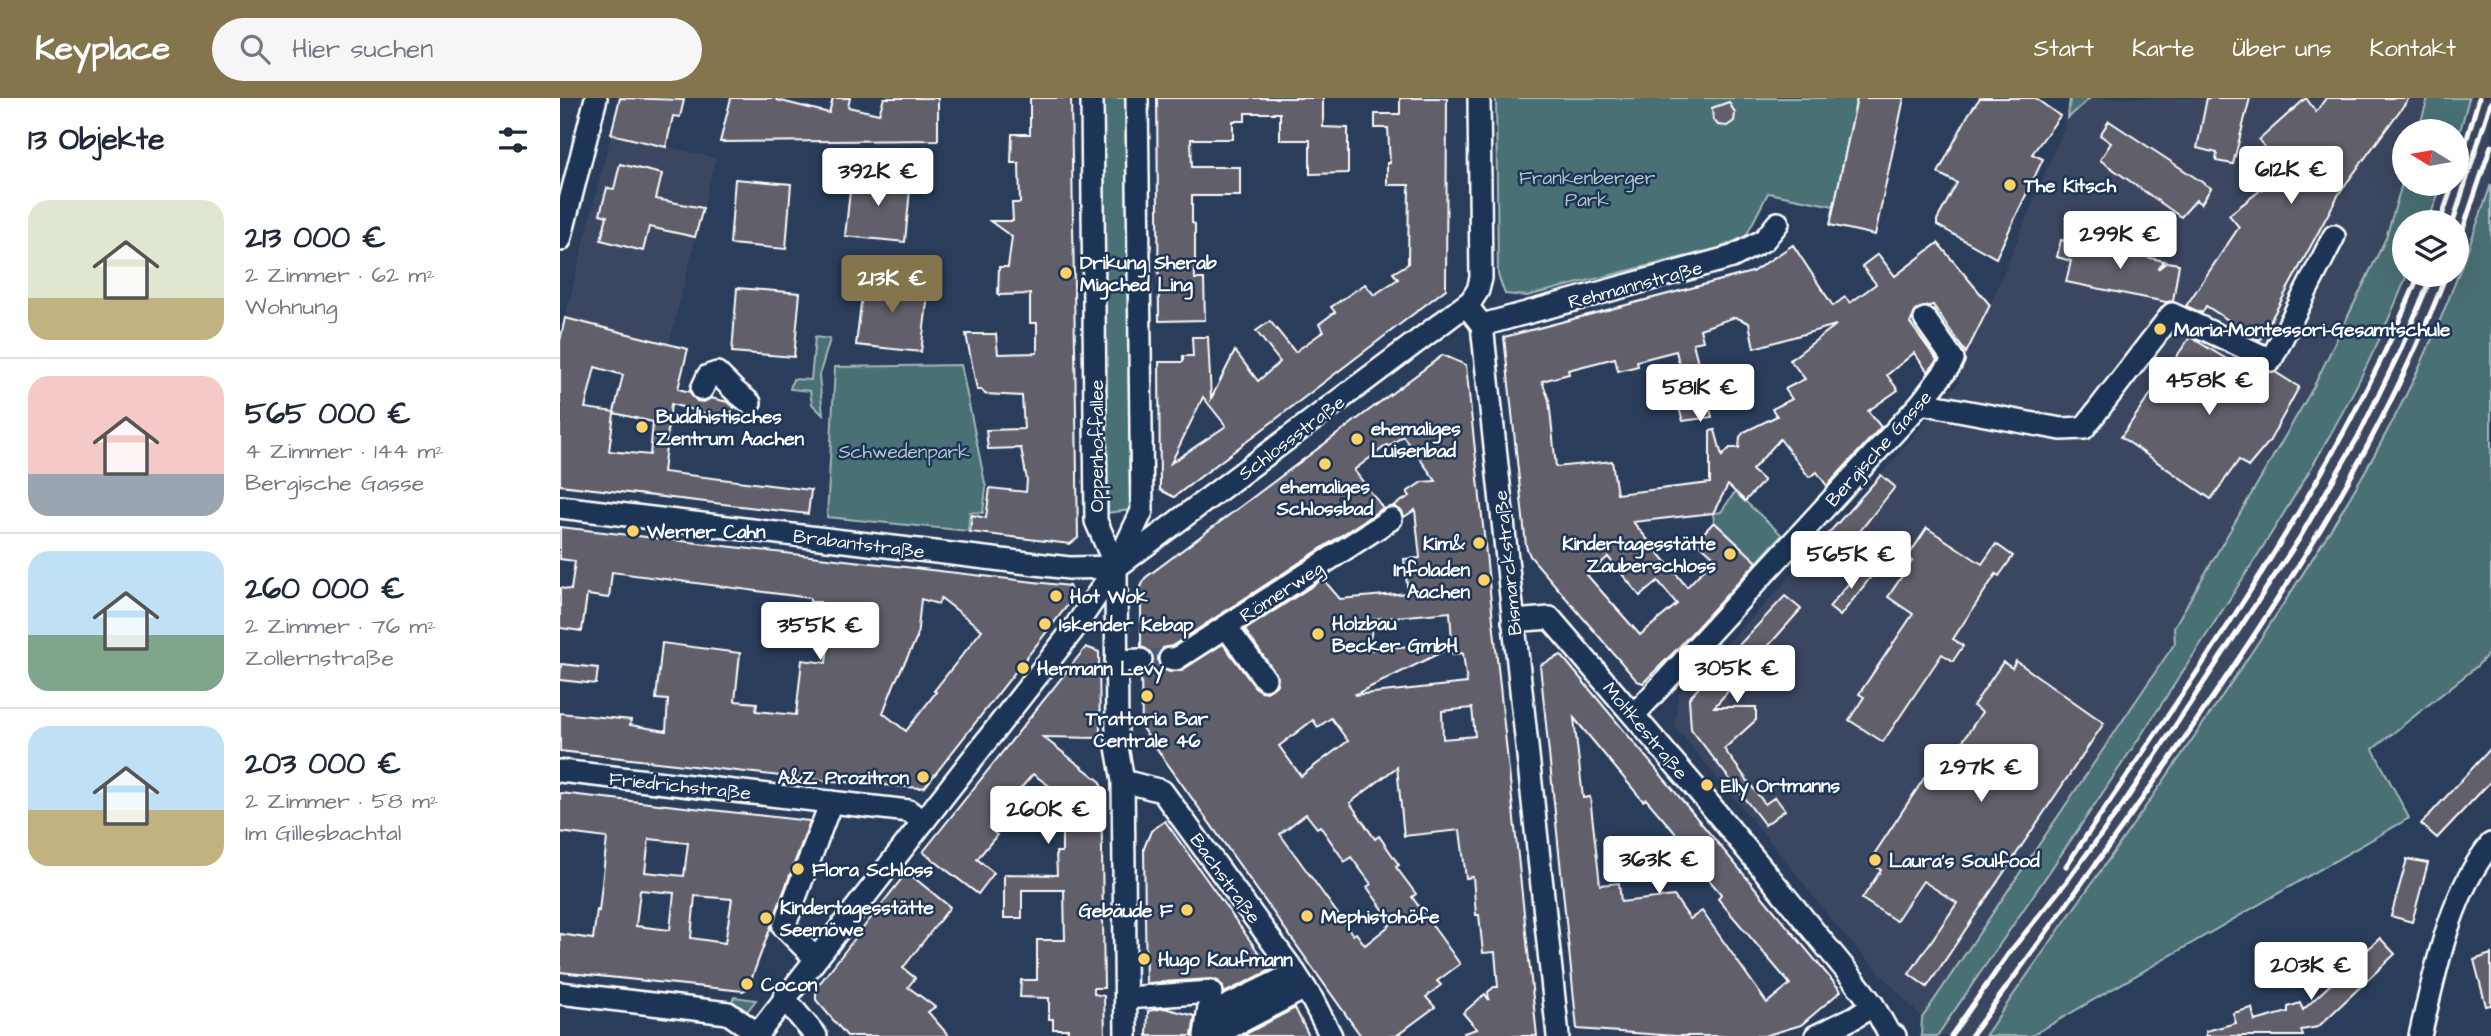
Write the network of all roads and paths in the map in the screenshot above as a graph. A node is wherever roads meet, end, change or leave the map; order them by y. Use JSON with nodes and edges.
{"nodes":[{"id":1,"x":596,"y":98,"type":"edge"},
{"id":2,"x":1092,"y":98,"type":"edge"},
{"id":3,"x":1138,"y":98,"type":"edge"},
{"id":4,"x":1479,"y":98,"type":"edge"},
{"id":5,"x":1778,"y":223,"type":"dead end"},
{"id":6,"x":2334,"y":236,"type":"dead end"},
{"id":7,"x":560,"y":240,"type":"edge"},
{"id":8,"x":1467,"y":306,"type":"junction"},
{"id":9,"x":1925,"y":319,"type":"dead end"},
{"id":10,"x":1482,"y":325,"type":"junction"},
{"id":11,"x":702,"y":389,"type":"dead end"},
{"id":12,"x":750,"y":403,"type":"dead end"},
{"id":13,"x":1921,"y":403,"type":"junction"},
{"id":14,"x":560,"y":507,"type":"edge"},
{"id":15,"x":1391,"y":519,"type":"dead end"},
{"id":16,"x":1116,"y":567,"type":"junction"},
{"id":17,"x":1513,"y":621,"type":"junction"},
{"id":18,"x":1226,"y":627,"type":"junction"},
{"id":19,"x":1141,"y":660,"type":"tunnel mouth"},
{"id":20,"x":1170,"y":660,"type":"tunnel mouth"},
{"id":21,"x":1116,"y":661,"type":"junction"},
{"id":22,"x":1265,"y":679,"type":"dead end"},
{"id":23,"x":1634,"y":715,"type":"junction"},
{"id":24,"x":560,"y":771,"type":"edge"},
{"id":25,"x":1122,"y":781,"type":"junction"},
{"id":26,"x":831,"y":802,"type":"junction"},
{"id":27,"x":923,"y":822,"type":"junction"},
{"id":28,"x":2491,"y":844,"type":"edge"},
{"id":29,"x":815,"y":958,"type":"junction"},
{"id":30,"x":1300,"y":981,"type":"junction"},
{"id":31,"x":560,"y":993,"type":"edge"},
{"id":32,"x":784,"y":998,"type":"junction"},
{"id":33,"x":1126,"y":998,"type":"junction"},
{"id":34,"x":1873,"y":1005,"type":"junction"},
{"id":35,"x":1212,"y":1028,"type":"edge"},
{"id":36,"x":757,"y":1035,"type":"edge"},
{"id":37,"x":816,"y":1036,"type":"edge"},
{"id":38,"x":1126,"y":1036,"type":"edge"},
{"id":39,"x":1331,"y":1036,"type":"edge"},
{"id":40,"x":1558,"y":1036,"type":"edge"},
{"id":41,"x":1816,"y":1036,"type":"edge"},
{"id":42,"x":1895,"y":1036,"type":"edge"},
{"id":43,"x":2420,"y":1036,"type":"edge"}],
"edges":[{"from":1,"to":7,"type":"street"},
{"from":2,"to":16,"type":"street","name":"Oppenhoffallee"},
{"from":3,"to":16,"type":"street"},
{"from":4,"to":8,"type":"street"},
{"from":5,"to":10,"type":"street","name":"Rehmannstraße"},
{"from":6,"to":13,"type":"street"},
{"from":8,"to":10,"type":"street"},
{"from":8,"to":16,"type":"street","name":"Schlossstraße"},
{"from":9,"to":13,"type":"street","name":"Bergische Gasse"},
{"from":10,"to":17,"type":"street","name":"Bismarckstraße"},
{"from":11,"to":12,"type":"street"},
{"from":13,"to":23,"type":"street","name":"Bergische Gasse"},
{"from":14,"to":16,"type":"street","name":"Brabantstraße"},
{"from":15,"to":18,"type":"street","name":"Römerweg"},
{"from":16,"to":21,"type":"street"},
{"from":16,"to":27,"type":"street"},
{"from":17,"to":23,"type":"street","name":"Moltkestraße"},
{"from":17,"to":40,"type":"street","name":"Bismarckstraße"},
{"from":18,"to":20,"type":"street","name":"Römerweg"},
{"from":18,"to":22,"type":"street"},
{"from":19,"to":21,"type":"street"},
{"from":21,"to":25,"type":"street"},
{"from":23,"to":34,"type":"street","name":"Moltkestraße"},
{"from":24,"to":26,"type":"street","name":"Friedrichstraße"},
{"from":25,"to":30,"type":"street","name":"Bachstraße"},
{"from":25,"to":33,"type":"street"},
{"from":26,"to":27,"type":"street","name":"Friedrichstraße"},
{"from":26,"to":29,"type":"street"},
{"from":27,"to":29,"type":"street"},
{"from":28,"to":43,"type":"street"},
{"from":29,"to":32,"type":"street"},
{"from":30,"to":35,"type":"street"},
{"from":30,"to":39,"type":"street","name":"Bachstraße"},
{"from":31,"to":36,"type":"street"},
{"from":32,"to":36,"type":"street"},
{"from":32,"to":37,"type":"street"},
{"from":33,"to":35,"type":"street"},
{"from":33,"to":38,"type":"street"},
{"from":34,"to":41,"type":"street"},
{"from":34,"to":42,"type":"street","name":"Moltkestraße"}]}
